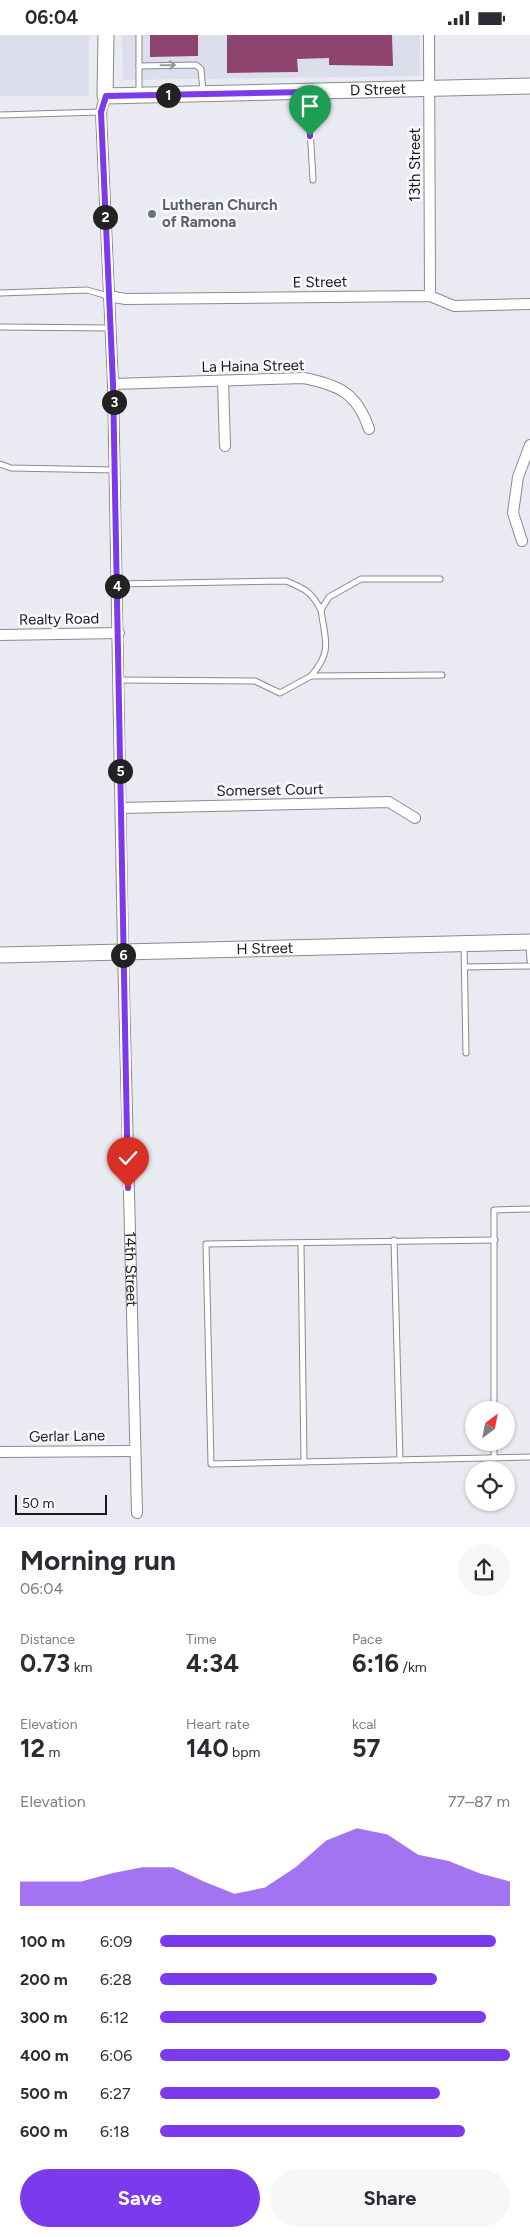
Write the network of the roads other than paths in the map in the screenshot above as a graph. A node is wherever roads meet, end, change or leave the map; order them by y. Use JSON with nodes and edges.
{"nodes":[{"id":1,"x":106,"y":35,"type":"edge"},
{"id":2,"x":139,"y":35,"type":"edge"},
{"id":3,"x":429,"y":35,"type":"edge"},
{"id":4,"x":139,"y":66,"type":"junction"},
{"id":5,"x":530,"y":86,"type":"edge"},
{"id":6,"x":430,"y":90,"type":"junction"},
{"id":7,"x":308,"y":92,"type":"junction"},
{"id":8,"x":203,"y":94,"type":"junction"},
{"id":9,"x":139,"y":95,"type":"junction"},
{"id":10,"x":106,"y":96,"type":"junction"},
{"id":11,"x":101,"y":112,"type":"junction"},
{"id":12,"x":0,"y":115,"type":"edge"},
{"id":13,"x":313,"y":180,"type":"dead end"},
{"id":14,"x":0,"y":293,"type":"edge"},
{"id":15,"x":108,"y":296,"type":"junction"},
{"id":16,"x":430,"y":296,"type":"junction"},
{"id":17,"x":530,"y":304,"type":"edge"},
{"id":18,"x":0,"y":327,"type":"edge"},
{"id":19,"x":109,"y":328,"type":"junction"},
{"id":20,"x":224,"y":381,"type":"junction"},
{"id":21,"x":113,"y":384,"type":"junction"},
{"id":22,"x":369,"y":429,"type":"dead end"},
{"id":23,"x":530,"y":445,"type":"edge"},
{"id":24,"x":225,"y":446,"type":"dead end"},
{"id":25,"x":0,"y":464,"type":"edge"},
{"id":26,"x":115,"y":470,"type":"junction"},
{"id":27,"x":522,"y":541,"type":"dead end"},
{"id":28,"x":440,"y":579,"type":"dead end"},
{"id":29,"x":117,"y":584,"type":"junction"},
{"id":30,"x":321,"y":610,"type":"junction"},
{"id":31,"x":118,"y":633,"type":"junction"},
{"id":32,"x":0,"y":635,"type":"edge"},
{"id":33,"x":442,"y":675,"type":"dead end"},
{"id":34,"x":311,"y":676,"type":"junction"},
{"id":35,"x":119,"y":680,"type":"junction"},
{"id":36,"x":121,"y":808,"type":"junction"},
{"id":37,"x":415,"y":818,"type":"dead end"},
{"id":38,"x":530,"y":943,"type":"edge"},
{"id":39,"x":464,"y":944,"type":"junction"},
{"id":40,"x":123,"y":952,"type":"junction"},
{"id":41,"x":0,"y":955,"type":"edge"},
{"id":42,"x":530,"y":961,"type":"edge"},
{"id":43,"x":530,"y":966,"type":"edge"},
{"id":44,"x":465,"y":967,"type":"junction"},
{"id":45,"x":466,"y":1053,"type":"dead end"},
{"id":46,"x":530,"y":1209,"type":"edge"},
{"id":47,"x":394,"y":1240,"type":"junction"},
{"id":48,"x":495,"y":1240,"type":"junction"},
{"id":49,"x":301,"y":1244,"type":"junction"},
{"id":50,"x":494,"y":1401,"type":"edge"},
{"id":51,"x":134,"y":1451,"type":"junction"},
{"id":52,"x":494,"y":1451,"type":"edge"},
{"id":53,"x":0,"y":1452,"type":"edge"},
{"id":54,"x":494,"y":1457,"type":"junction"},
{"id":55,"x":530,"y":1457,"type":"edge"},
{"id":56,"x":400,"y":1460,"type":"junction"},
{"id":57,"x":304,"y":1462,"type":"junction"},
{"id":58,"x":137,"y":1513,"type":"dead end"}],
"edges":[{"from":1,"to":10,"type":"street","name":"14th Street"},
{"from":2,"to":4,"type":"lane"},
{"from":3,"to":6,"type":"street","name":"13th Street"},
{"from":4,"to":8,"type":"lane","one_way":true},
{"from":4,"to":9,"type":"lane"},
{"from":5,"to":6,"type":"street","name":"D Street"},
{"from":6,"to":7,"type":"street","name":"D Street"},
{"from":6,"to":16,"type":"street","name":"13th Street"},
{"from":7,"to":8,"type":"street","name":"D Street"},
{"from":7,"to":13,"type":"lane"},
{"from":8,"to":9,"type":"street","name":"D Street"},
{"from":9,"to":10,"type":"street","name":"D Street"},
{"from":10,"to":11,"type":"street","name":"14th Street"},
{"from":11,"to":12,"type":"lane"},
{"from":11,"to":15,"type":"street","name":"14th Street"},
{"from":14,"to":15,"type":"lane"},
{"from":15,"to":16,"type":"street","name":"E Street"},
{"from":15,"to":19,"type":"street","name":"14th Street"},
{"from":16,"to":17,"type":"street","name":"E Street"},
{"from":18,"to":19,"type":"lane"},
{"from":19,"to":21,"type":"street","name":"14th Street"},
{"from":20,"to":21,"type":"street","name":"La Haina Street"},
{"from":20,"to":22,"type":"street","name":"La Haina Street"},
{"from":20,"to":24,"type":"street"},
{"from":21,"to":26,"type":"street","name":"14th Street"},
{"from":23,"to":27,"type":"street"},
{"from":25,"to":26,"type":"lane"},
{"from":26,"to":29,"type":"street","name":"14th Street"},
{"from":28,"to":30,"type":"lane"},
{"from":29,"to":30,"type":"lane"},
{"from":29,"to":31,"type":"street","name":"14th Street"},
{"from":30,"to":34,"type":"lane"},
{"from":31,"to":32,"type":"street","name":"Realty Road"},
{"from":31,"to":35,"type":"street","name":"14th Street"},
{"from":33,"to":34,"type":"lane"},
{"from":34,"to":35,"type":"lane"},
{"from":35,"to":36,"type":"street","name":"14th Street"},
{"from":36,"to":37,"type":"street","name":"Somerset Court"},
{"from":36,"to":40,"type":"street","name":"14th Street"},
{"from":38,"to":39,"type":"street","name":"H Street"},
{"from":38,"to":42,"type":"lane"},
{"from":39,"to":40,"type":"street","name":"H Street"},
{"from":39,"to":44,"type":"lane"},
{"from":40,"to":41,"type":"street","name":"H Street"},
{"from":40,"to":51,"type":"street","name":"14th Street"},
{"from":43,"to":44,"type":"lane"},
{"from":44,"to":45,"type":"lane"},
{"from":46,"to":48,"type":"lane"},
{"from":47,"to":48,"type":"lane"},
{"from":47,"to":49,"type":"lane"},
{"from":47,"to":56,"type":"lane"},
{"from":48,"to":50,"type":"lane"},
{"from":49,"to":57,"type":"lane"},
{"from":49,"to":57,"type":"lane"},
{"from":51,"to":53,"type":"street","name":"Gerlar Lane"},
{"from":51,"to":58,"type":"street","name":"14th Street"},
{"from":52,"to":54,"type":"lane"},
{"from":54,"to":55,"type":"lane"},
{"from":54,"to":56,"type":"lane"},
{"from":56,"to":57,"type":"lane"}]}
